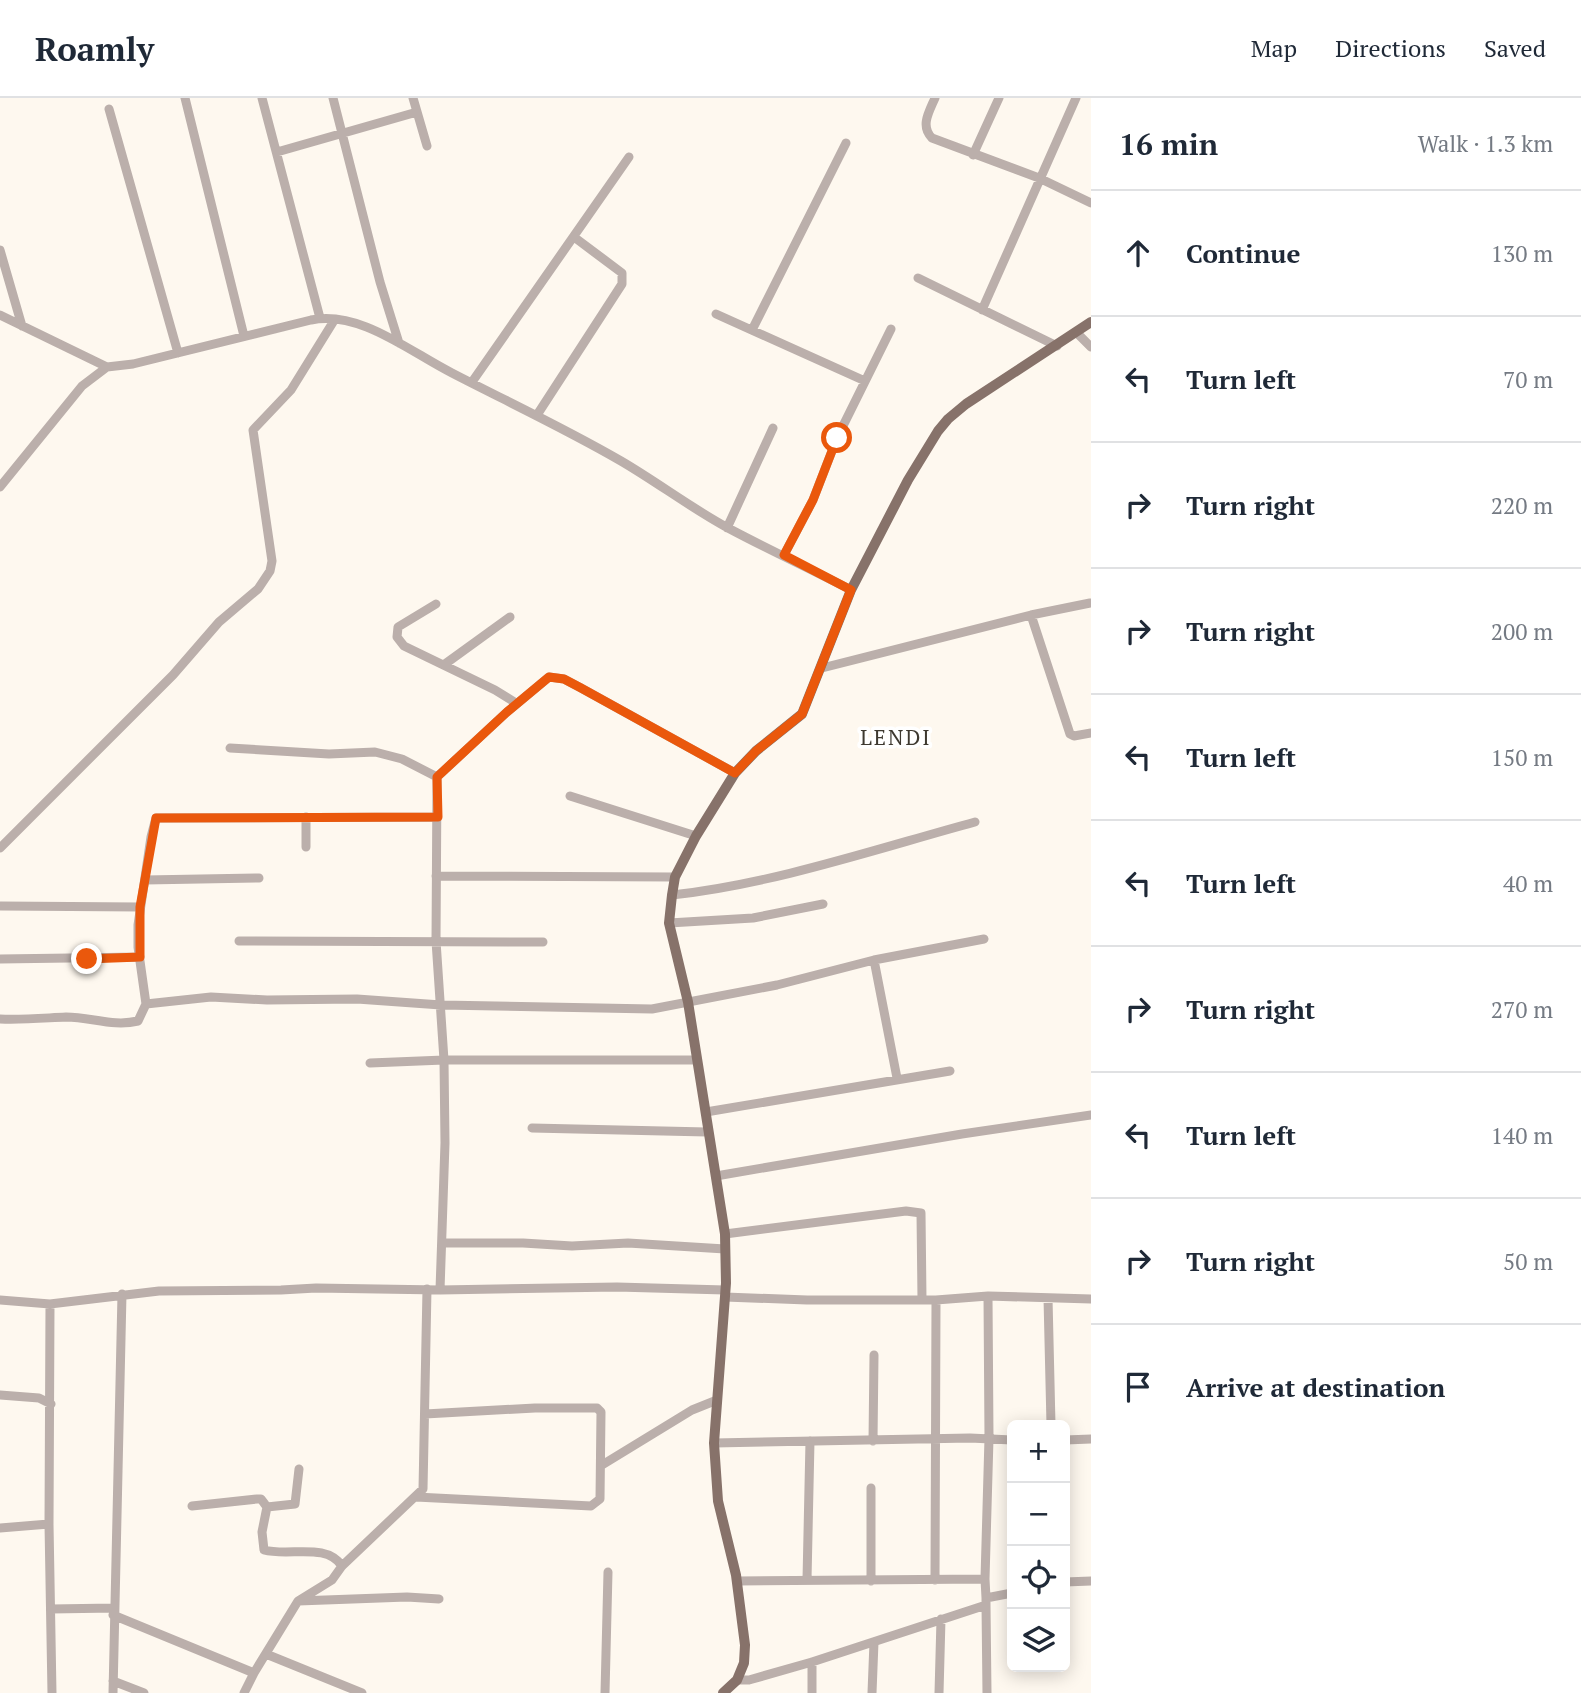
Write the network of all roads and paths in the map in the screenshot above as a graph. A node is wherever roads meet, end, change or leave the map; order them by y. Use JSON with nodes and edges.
{"nodes":[{"id":1,"x":185,"y":98,"type":"edge"},
{"id":2,"x":262,"y":98,"type":"edge"},
{"id":3,"x":333,"y":98,"type":"edge"},
{"id":4,"x":413,"y":98,"type":"edge"},
{"id":5,"x":935,"y":98,"type":"edge"},
{"id":6,"x":999,"y":98,"type":"edge"},
{"id":7,"x":1076,"y":98,"type":"edge"},
{"id":8,"x":109,"y":109,"type":"dead end"},
{"id":9,"x":417,"y":112,"type":"junction"},
{"id":10,"x":342,"y":133,"type":"junction"},
{"id":11,"x":846,"y":143,"type":"dead end"},
{"id":12,"x":427,"y":146,"type":"dead end"},
{"id":13,"x":277,"y":152,"type":"junction"},
{"id":14,"x":973,"y":155,"type":"junction"},
{"id":15,"x":629,"y":157,"type":"dead end"},
{"id":16,"x":1039,"y":178,"type":"junction"},
{"id":17,"x":1091,"y":203,"type":"edge"},
{"id":18,"x":574,"y":237,"type":"junction"},
{"id":19,"x":0,"y":250,"type":"edge"},
{"id":20,"x":918,"y":278,"type":"dead end"},
{"id":21,"x":982,"y":310,"type":"junction"},
{"id":22,"x":716,"y":314,"type":"dead end"},
{"id":23,"x":0,"y":315,"type":"edge"},
{"id":24,"x":320,"y":318,"type":"junction"},
{"id":25,"x":335,"y":319,"type":"junction"},
{"id":26,"x":1091,"y":322,"type":"edge"},
{"id":27,"x":22,"y":326,"type":"junction"},
{"id":28,"x":891,"y":329,"type":"dead end"},
{"id":29,"x":752,"y":330,"type":"junction"},
{"id":30,"x":1076,"y":332,"type":"junction"},
{"id":31,"x":244,"y":336,"type":"junction"},
{"id":32,"x":400,"y":343,"type":"junction"},
{"id":33,"x":1057,"y":346,"type":"junction"},
{"id":34,"x":1091,"y":346,"type":"edge"},
{"id":35,"x":178,"y":353,"type":"junction"},
{"id":36,"x":107,"y":367,"type":"junction"},
{"id":37,"x":472,"y":382,"type":"junction"},
{"id":38,"x":865,"y":382,"type":"junction"},
{"id":39,"x":537,"y":415,"type":"junction"},
{"id":40,"x":773,"y":428,"type":"dead end"},
{"id":41,"x":0,"y":487,"type":"edge"},
{"id":42,"x":727,"y":528,"type":"junction"},
{"id":43,"x":784,"y":555,"type":"junction"},
{"id":44,"x":851,"y":590,"type":"junction"},
{"id":45,"x":1090,"y":603,"type":"edge"},
{"id":46,"x":436,"y":604,"type":"dead end"},
{"id":47,"x":1031,"y":615,"type":"junction"},
{"id":48,"x":510,"y":617,"type":"dead end"},
{"id":49,"x":444,"y":664,"type":"junction"},
{"id":50,"x":822,"y":668,"type":"junction"},
{"id":51,"x":516,"y":703,"type":"junction"},
{"id":52,"x":1091,"y":733,"type":"edge"},
{"id":53,"x":230,"y":748,"type":"dead end"},
{"id":54,"x":735,"y":773,"type":"junction"},
{"id":55,"x":437,"y":777,"type":"junction"},
{"id":56,"x":570,"y":796,"type":"dead end"},
{"id":57,"x":306,"y":817,"type":"junction"},
{"id":58,"x":438,"y":817,"type":"junction"},
{"id":59,"x":975,"y":822,"type":"dead end"},
{"id":60,"x":696,"y":836,"type":"junction"},
{"id":61,"x":306,"y":847,"type":"dead end"},
{"id":62,"x":0,"y":849,"type":"edge"},
{"id":63,"x":436,"y":876,"type":"junction"},
{"id":64,"x":675,"y":877,"type":"junction"},
{"id":65,"x":259,"y":878,"type":"dead end"},
{"id":66,"x":145,"y":880,"type":"junction"},
{"id":67,"x":672,"y":895,"type":"junction"},
{"id":68,"x":822,"y":904,"type":"dead end"},
{"id":69,"x":0,"y":906,"type":"edge"},
{"id":70,"x":140,"y":907,"type":"junction"},
{"id":71,"x":669,"y":923,"type":"junction"},
{"id":72,"x":984,"y":939,"type":"dead end"},
{"id":73,"x":239,"y":941,"type":"dead end"},
{"id":74,"x":436,"y":941,"type":"junction"},
{"id":75,"x":543,"y":942,"type":"dead end"},
{"id":76,"x":140,"y":957,"type":"junction"},
{"id":77,"x":0,"y":959,"type":"edge"},
{"id":78,"x":874,"y":960,"type":"junction"},
{"id":79,"x":688,"y":1002,"type":"junction"},
{"id":80,"x":146,"y":1004,"type":"junction"},
{"id":81,"x":441,"y":1004,"type":"junction"},
{"id":82,"x":0,"y":1019,"type":"edge"},
{"id":83,"x":444,"y":1060,"type":"junction"},
{"id":84,"x":697,"y":1060,"type":"junction"},
{"id":85,"x":370,"y":1063,"type":"dead end"},
{"id":86,"x":950,"y":1071,"type":"dead end"},
{"id":87,"x":897,"y":1078,"type":"junction"},
{"id":88,"x":706,"y":1112,"type":"junction"},
{"id":89,"x":1091,"y":1115,"type":"edge"},
{"id":90,"x":532,"y":1128,"type":"dead end"},
{"id":91,"x":707,"y":1132,"type":"junction"},
{"id":92,"x":716,"y":1176,"type":"junction"},
{"id":93,"x":725,"y":1234,"type":"junction"},
{"id":94,"x":442,"y":1243,"type":"junction"},
{"id":95,"x":725,"y":1249,"type":"junction"},
{"id":96,"x":427,"y":1289,"type":"junction"},
{"id":97,"x":440,"y":1290,"type":"junction"},
{"id":98,"x":725,"y":1293,"type":"junction"},
{"id":99,"x":122,"y":1294,"type":"junction"},
{"id":100,"x":988,"y":1296,"type":"junction"},
{"id":101,"x":1048,"y":1298,"type":"junction"},
{"id":102,"x":1091,"y":1298,"type":"edge"},
{"id":103,"x":922,"y":1299,"type":"junction"},
{"id":104,"x":0,"y":1300,"type":"edge"},
{"id":105,"x":936,"y":1300,"type":"junction"},
{"id":106,"x":50,"y":1304,"type":"junction"},
{"id":107,"x":874,"y":1355,"type":"dead end"},
{"id":108,"x":0,"y":1395,"type":"edge"},
{"id":109,"x":717,"y":1401,"type":"junction"},
{"id":110,"x":51,"y":1404,"type":"junction"},
{"id":111,"x":425,"y":1414,"type":"junction"},
{"id":112,"x":1051,"y":1420,"type":"edge"},
{"id":113,"x":989,"y":1438,"type":"junction"},
{"id":114,"x":936,"y":1439,"type":"junction"},
{"id":115,"x":1091,"y":1439,"type":"edge"},
{"id":116,"x":1007,"y":1440,"type":"edge"},
{"id":117,"x":1070,"y":1440,"type":"edge"},
{"id":118,"x":810,"y":1441,"type":"junction"},
{"id":119,"x":873,"y":1441,"type":"junction"},
{"id":120,"x":714,"y":1443,"type":"junction"},
{"id":121,"x":602,"y":1465,"type":"junction"},
{"id":122,"x":299,"y":1469,"type":"dead end"},
{"id":123,"x":871,"y":1488,"type":"dead end"},
{"id":124,"x":416,"y":1497,"type":"junction"},
{"id":125,"x":192,"y":1506,"type":"dead end"},
{"id":126,"x":267,"y":1507,"type":"junction"},
{"id":127,"x":49,"y":1524,"type":"junction"},
{"id":128,"x":0,"y":1528,"type":"edge"},
{"id":129,"x":342,"y":1566,"type":"junction"},
{"id":130,"x":608,"y":1572,"type":"dead end"},
{"id":131,"x":985,"y":1579,"type":"junction"},
{"id":132,"x":807,"y":1580,"type":"junction"},
{"id":133,"x":935,"y":1580,"type":"junction"},
{"id":134,"x":737,"y":1581,"type":"junction"},
{"id":135,"x":871,"y":1581,"type":"junction"},
{"id":136,"x":1091,"y":1581,"type":"edge"},
{"id":137,"x":1070,"y":1582,"type":"edge"},
{"id":138,"x":1007,"y":1596,"type":"edge"},
{"id":139,"x":439,"y":1599,"type":"dead end"},
{"id":140,"x":298,"y":1601,"type":"junction"},
{"id":141,"x":986,"y":1602,"type":"junction"},
{"id":142,"x":51,"y":1609,"type":"junction"},
{"id":143,"x":113,"y":1612,"type":"junction"},
{"id":144,"x":941,"y":1619,"type":"junction"},
{"id":145,"x":874,"y":1642,"type":"junction"},
{"id":146,"x":266,"y":1654,"type":"junction"},
{"id":147,"x":812,"y":1662,"type":"junction"},
{"id":148,"x":254,"y":1673,"type":"junction"},
{"id":149,"x":737,"y":1679,"type":"junction"},
{"id":150,"x":749,"y":1680,"type":"junction"},
{"id":151,"x":113,"y":1681,"type":"junction"},
{"id":152,"x":52,"y":1693,"type":"edge"},
{"id":153,"x":113,"y":1693,"type":"edge"},
{"id":154,"x":144,"y":1693,"type":"edge"},
{"id":155,"x":244,"y":1693,"type":"edge"},
{"id":156,"x":362,"y":1693,"type":"edge"},
{"id":157,"x":605,"y":1693,"type":"edge"},
{"id":158,"x":723,"y":1693,"type":"edge"},
{"id":159,"x":749,"y":1693,"type":"edge"},
{"id":160,"x":812,"y":1693,"type":"edge"},
{"id":161,"x":872,"y":1693,"type":"edge"},
{"id":162,"x":939,"y":1693,"type":"edge"},
{"id":163,"x":988,"y":1693,"type":"edge"}],
"edges":[{"from":1,"to":31,"type":"street"},
{"from":2,"to":13,"type":"street"},
{"from":3,"to":10,"type":"street"},
{"from":4,"to":9,"type":"street"},
{"from":5,"to":14,"type":"street"},
{"from":6,"to":14,"type":"street"},
{"from":7,"to":16,"type":"street"},
{"from":8,"to":35,"type":"street"},
{"from":9,"to":10,"type":"street"},
{"from":9,"to":12,"type":"street"},
{"from":10,"to":13,"type":"street"},
{"from":10,"to":32,"type":"street"},
{"from":11,"to":29,"type":"street"},
{"from":13,"to":24,"type":"street"},
{"from":14,"to":16,"type":"street"},
{"from":15,"to":18,"type":"street"},
{"from":16,"to":17,"type":"street"},
{"from":16,"to":21,"type":"street"},
{"from":18,"to":37,"type":"street"},
{"from":18,"to":39,"type":"street"},
{"from":19,"to":27,"type":"street"},
{"from":20,"to":21,"type":"street"},
{"from":21,"to":33,"type":"street"},
{"from":22,"to":29,"type":"street"},
{"from":23,"to":27,"type":"street"},
{"from":24,"to":25,"type":"street"},
{"from":24,"to":31,"type":"street"},
{"from":25,"to":32,"type":"street"},
{"from":25,"to":62,"type":"street"},
{"from":26,"to":30,"type":"main road"},
{"from":27,"to":36,"type":"street"},
{"from":28,"to":38,"type":"street"},
{"from":29,"to":38,"type":"street"},
{"from":30,"to":33,"type":"main road"},
{"from":30,"to":34,"type":"street"},
{"from":31,"to":35,"type":"street"},
{"from":32,"to":37,"type":"street"},
{"from":33,"to":44,"type":"main road"},
{"from":35,"to":36,"type":"street"},
{"from":36,"to":41,"type":"street"},
{"from":37,"to":39,"type":"street"},
{"from":38,"to":43,"type":"street"},
{"from":39,"to":42,"type":"street"},
{"from":40,"to":42,"type":"street"},
{"from":42,"to":43,"type":"street"},
{"from":43,"to":44,"type":"street"},
{"from":44,"to":50,"type":"main road"},
{"from":45,"to":47,"type":"street"},
{"from":46,"to":49,"type":"street"},
{"from":47,"to":50,"type":"street"},
{"from":47,"to":52,"type":"street"},
{"from":48,"to":49,"type":"street"},
{"from":49,"to":51,"type":"street"},
{"from":50,"to":54,"type":"main road"},
{"from":51,"to":54,"type":"street"},
{"from":51,"to":55,"type":"street"},
{"from":53,"to":55,"type":"street"},
{"from":54,"to":60,"type":"main road"},
{"from":55,"to":58,"type":"street"},
{"from":56,"to":60,"type":"street"},
{"from":57,"to":58,"type":"street"},
{"from":57,"to":61,"type":"street"},
{"from":57,"to":66,"type":"street"},
{"from":58,"to":63,"type":"street"},
{"from":59,"to":67,"type":"street"},
{"from":60,"to":64,"type":"main road"},
{"from":63,"to":64,"type":"street"},
{"from":63,"to":74,"type":"street"},
{"from":64,"to":67,"type":"main road"},
{"from":65,"to":66,"type":"street"},
{"from":66,"to":70,"type":"street"},
{"from":67,"to":71,"type":"main road"},
{"from":68,"to":71,"type":"street"},
{"from":69,"to":70,"type":"street"},
{"from":70,"to":76,"type":"street"},
{"from":71,"to":79,"type":"main road"},
{"from":72,"to":78,"type":"street"},
{"from":73,"to":74,"type":"street"},
{"from":74,"to":75,"type":"street"},
{"from":74,"to":81,"type":"street"},
{"from":76,"to":77,"type":"street"},
{"from":76,"to":80,"type":"street"},
{"from":78,"to":79,"type":"street"},
{"from":78,"to":87,"type":"street"},
{"from":79,"to":81,"type":"street"},
{"from":79,"to":84,"type":"main road"},
{"from":80,"to":81,"type":"street"},
{"from":80,"to":82,"type":"street"},
{"from":81,"to":83,"type":"street"},
{"from":83,"to":84,"type":"street"},
{"from":83,"to":85,"type":"street"},
{"from":83,"to":94,"type":"street"},
{"from":84,"to":88,"type":"main road"},
{"from":86,"to":87,"type":"street"},
{"from":87,"to":88,"type":"street"},
{"from":88,"to":91,"type":"main road"},
{"from":89,"to":92,"type":"street"},
{"from":90,"to":91,"type":"street"},
{"from":91,"to":92,"type":"main road"},
{"from":92,"to":93,"type":"main road"},
{"from":93,"to":95,"type":"main road"},
{"from":93,"to":103,"type":"street"},
{"from":94,"to":95,"type":"street"},
{"from":94,"to":97,"type":"street"},
{"from":95,"to":98,"type":"main road"},
{"from":96,"to":97,"type":"street"},
{"from":96,"to":99,"type":"street"},
{"from":96,"to":111,"type":"street"},
{"from":97,"to":98,"type":"street"},
{"from":98,"to":103,"type":"street"},
{"from":98,"to":109,"type":"main road"},
{"from":99,"to":106,"type":"street"},
{"from":99,"to":143,"type":"street"},
{"from":100,"to":101,"type":"street"},
{"from":100,"to":105,"type":"street"},
{"from":100,"to":113,"type":"street"},
{"from":101,"to":102,"type":"street"},
{"from":101,"to":112,"type":"street"},
{"from":103,"to":105,"type":"street"},
{"from":104,"to":106,"type":"street"},
{"from":105,"to":114,"type":"street"},
{"from":106,"to":110,"type":"street"},
{"from":107,"to":119,"type":"street"},
{"from":108,"to":110,"type":"street"},
{"from":109,"to":120,"type":"main road"},
{"from":109,"to":121,"type":"street"},
{"from":110,"to":127,"type":"street"},
{"from":111,"to":121,"type":"street"},
{"from":111,"to":124,"type":"street"},
{"from":113,"to":114,"type":"street"},
{"from":113,"to":116,"type":"street"},
{"from":113,"to":131,"type":"street"},
{"from":114,"to":119,"type":"street"},
{"from":114,"to":133,"type":"street"},
{"from":115,"to":117,"type":"street"},
{"from":118,"to":119,"type":"street"},
{"from":118,"to":120,"type":"street"},
{"from":118,"to":132,"type":"street"},
{"from":120,"to":134,"type":"main road"},
{"from":121,"to":124,"type":"street"},
{"from":122,"to":126,"type":"street"},
{"from":123,"to":135,"type":"street"},
{"from":124,"to":129,"type":"street"},
{"from":125,"to":126,"type":"street"},
{"from":126,"to":129,"type":"street"},
{"from":127,"to":128,"type":"street"},
{"from":127,"to":142,"type":"street"},
{"from":129,"to":140,"type":"street"},
{"from":130,"to":157,"type":"street"},
{"from":131,"to":133,"type":"street"},
{"from":131,"to":141,"type":"street"},
{"from":132,"to":134,"type":"street"},
{"from":132,"to":135,"type":"street"},
{"from":133,"to":135,"type":"street"},
{"from":134,"to":149,"type":"main road"},
{"from":136,"to":137,"type":"street"},
{"from":138,"to":141,"type":"street"},
{"from":139,"to":140,"type":"street"},
{"from":140,"to":146,"type":"street"},
{"from":141,"to":144,"type":"street"},
{"from":141,"to":163,"type":"street"},
{"from":142,"to":143,"type":"street"},
{"from":142,"to":152,"type":"street"},
{"from":143,"to":148,"type":"street"},
{"from":143,"to":151,"type":"street"},
{"from":144,"to":145,"type":"street"},
{"from":144,"to":162,"type":"street"},
{"from":145,"to":147,"type":"street"},
{"from":145,"to":161,"type":"street"},
{"from":146,"to":148,"type":"street"},
{"from":146,"to":156,"type":"street"},
{"from":147,"to":150,"type":"street"},
{"from":147,"to":160,"type":"street"},
{"from":148,"to":155,"type":"street"},
{"from":149,"to":150,"type":"street"},
{"from":149,"to":158,"type":"main road"},
{"from":150,"to":159,"type":"street"},
{"from":151,"to":153,"type":"street"},
{"from":151,"to":154,"type":"street"}]}
